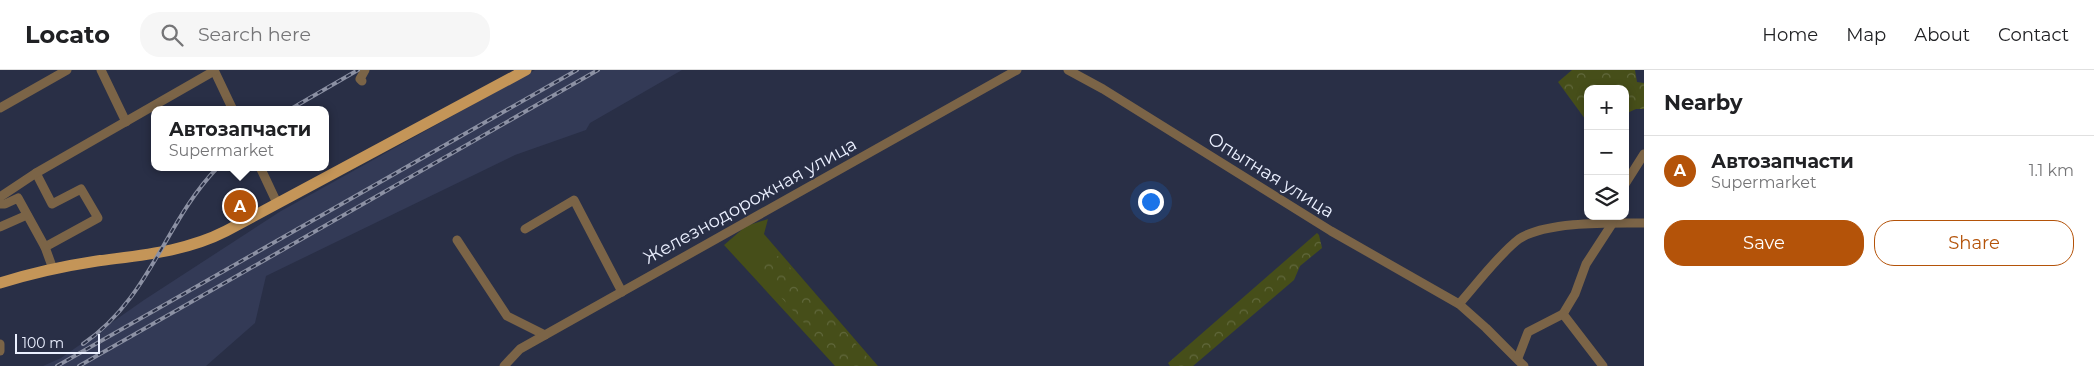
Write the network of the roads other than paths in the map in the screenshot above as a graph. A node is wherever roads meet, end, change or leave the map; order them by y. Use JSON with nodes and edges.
{"nodes":[{"id":1,"x":66,"y":70,"type":"edge"},
{"id":2,"x":101,"y":70,"type":"edge"},
{"id":3,"x":365,"y":70,"type":"edge"},
{"id":4,"x":1016,"y":70,"type":"edge"},
{"id":5,"x":1068,"y":70,"type":"edge"},
{"id":6,"x":214,"y":71,"type":"edge"},
{"id":7,"x":519,"y":72,"type":"edge"},
{"id":8,"x":362,"y":82,"type":"dead end"},
{"id":9,"x":154,"y":106,"type":"edge"},
{"id":10,"x":231,"y":106,"type":"edge"},
{"id":11,"x":0,"y":108,"type":"edge"},
{"id":12,"x":151,"y":108,"type":"edge"},
{"id":13,"x":126,"y":122,"type":"junction"},
{"id":14,"x":1644,"y":154,"type":"edge"},
{"id":15,"x":262,"y":171,"type":"edge"},
{"id":16,"x":36,"y":173,"type":"junction"},
{"id":17,"x":1629,"y":178,"type":"edge"},
{"id":18,"x":0,"y":197,"type":"edge"},
{"id":19,"x":0,"y":204,"type":"edge"},
{"id":20,"x":277,"y":204,"type":"junction"},
{"id":21,"x":27,"y":215,"type":"junction"},
{"id":22,"x":1613,"y":220,"type":"edge"},
{"id":23,"x":1644,"y":223,"type":"edge"},
{"id":24,"x":0,"y":227,"type":"edge"},
{"id":25,"x":525,"y":229,"type":"dead end"},
{"id":26,"x":456,"y":240,"type":"dead end"},
{"id":27,"x":45,"y":247,"type":"junction"},
{"id":28,"x":53,"y":269,"type":"junction"},
{"id":29,"x":0,"y":283,"type":"edge"},
{"id":30,"x":622,"y":292,"type":"junction"},
{"id":31,"x":1459,"y":304,"type":"junction"},
{"id":32,"x":1563,"y":314,"type":"junction"},
{"id":33,"x":545,"y":335,"type":"junction"},
{"id":34,"x":0,"y":344,"type":"edge"},
{"id":35,"x":0,"y":351,"type":"edge"},
{"id":36,"x":1521,"y":362,"type":"edge"},
{"id":37,"x":504,"y":366,"type":"edge"},
{"id":38,"x":1603,"y":366,"type":"edge"}],
"edges":[{"from":1,"to":11,"type":"street"},
{"from":2,"to":13,"type":"street"},
{"from":3,"to":8,"type":"street"},
{"from":4,"to":30,"type":"street","name":"Железнодорожная улица"},
{"from":5,"to":31,"type":"street","name":"Опытная улица"},
{"from":6,"to":9,"type":"street"},
{"from":6,"to":10,"type":"street"},
{"from":7,"to":20,"type":"main road"},
{"from":12,"to":13,"type":"street"},
{"from":13,"to":16,"type":"street"},
{"from":14,"to":17,"type":"street"},
{"from":15,"to":20,"type":"street"},
{"from":16,"to":18,"type":"street"},
{"from":16,"to":27,"type":"street"},
{"from":19,"to":21,"type":"street"},
{"from":20,"to":28,"type":"main road"},
{"from":21,"to":24,"type":"street"},
{"from":21,"to":27,"type":"street"},
{"from":22,"to":23,"type":"street"},
{"from":22,"to":31,"type":"street"},
{"from":22,"to":32,"type":"street"},
{"from":25,"to":30,"type":"street"},
{"from":26,"to":33,"type":"street"},
{"from":27,"to":28,"type":"street"},
{"from":28,"to":29,"type":"main road"},
{"from":30,"to":33,"type":"street","name":"Железнодорожная улица"},
{"from":31,"to":36,"type":"street","name":"Опытная улица"},
{"from":32,"to":36,"type":"street","name":"Опытная улица"},
{"from":32,"to":38,"type":"street"},
{"from":33,"to":37,"type":"street","name":"Железнодорожная улица"},
{"from":34,"to":35,"type":"street"}]}
